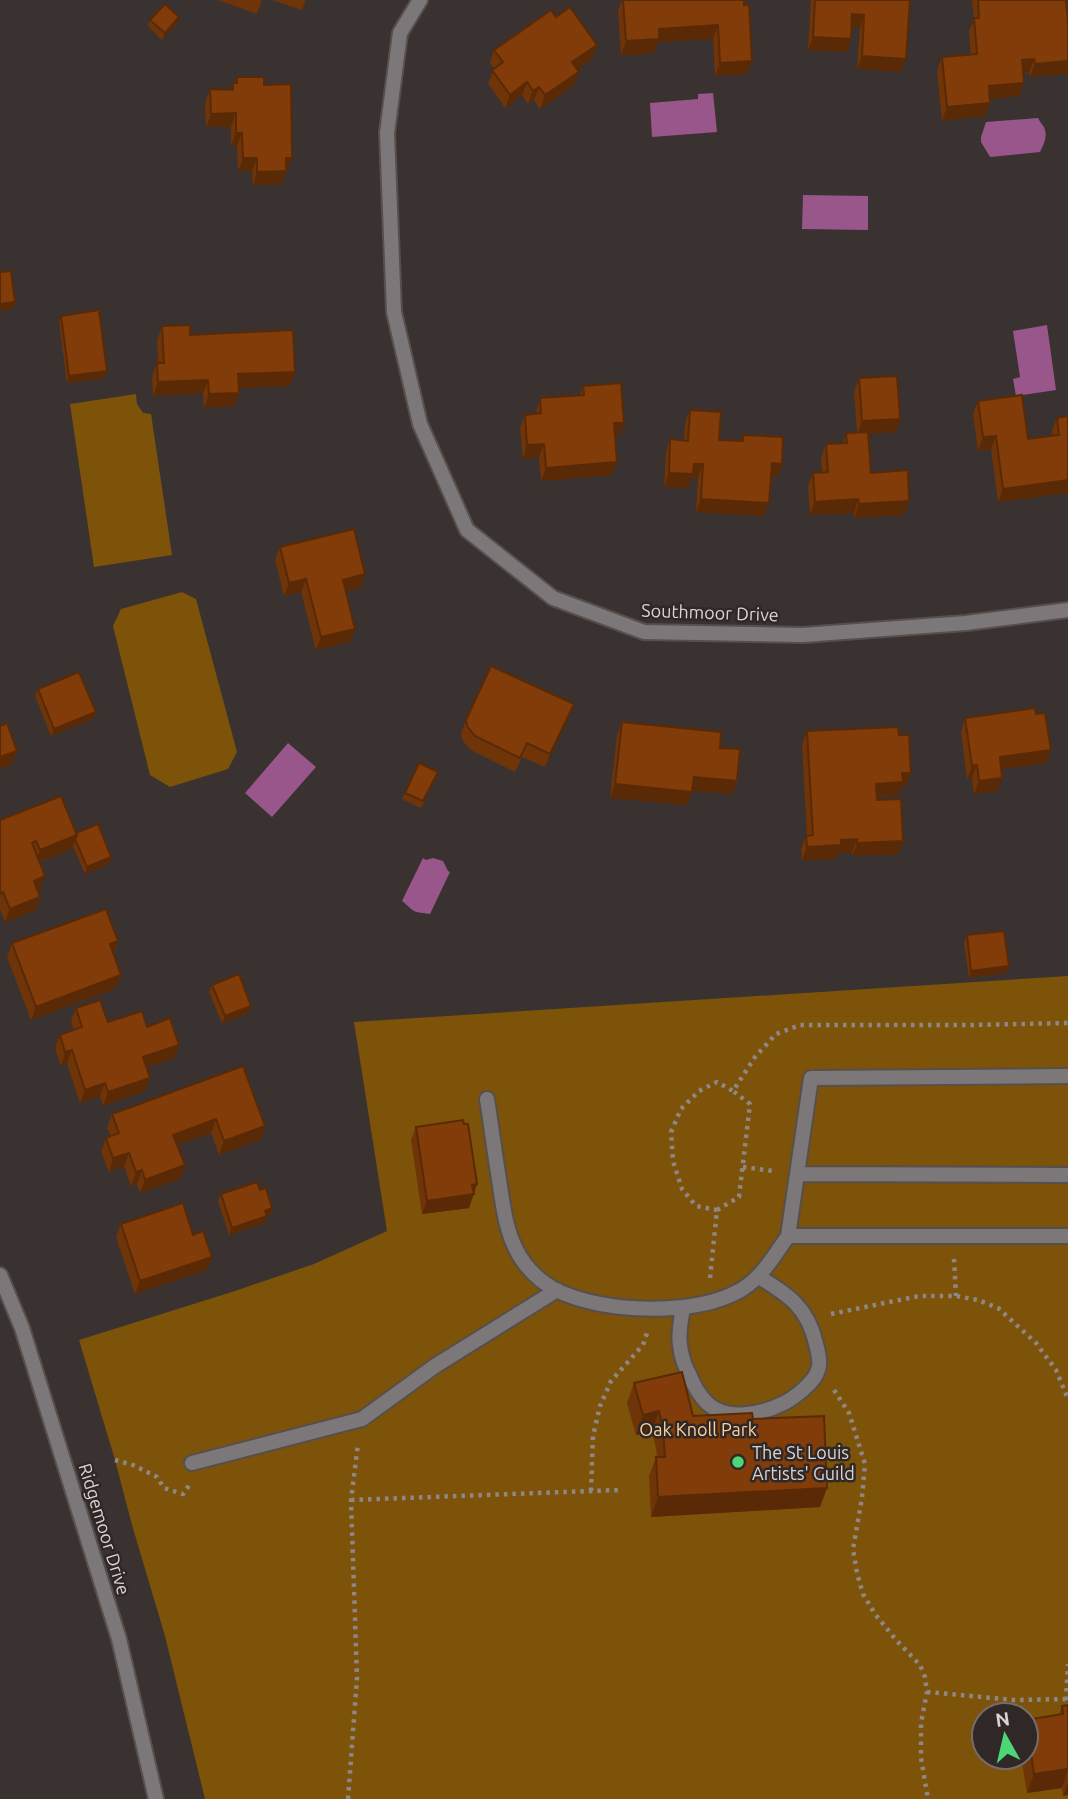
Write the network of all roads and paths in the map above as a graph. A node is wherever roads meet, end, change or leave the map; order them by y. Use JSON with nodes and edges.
{"nodes":[{"id":1,"x":420,"y":0,"type":"edge"},
{"id":2,"x":1068,"y":610,"type":"edge"},
{"id":3,"x":1068,"y":1076,"type":"edge"},
{"id":4,"x":733,"y":1091,"type":"dead end"},
{"id":5,"x":487,"y":1099,"type":"dead end"},
{"id":6,"x":798,"y":1174,"type":"junction"},
{"id":7,"x":1068,"y":1175,"type":"edge"},
{"id":8,"x":717,"y":1210,"type":"dead end"},
{"id":9,"x":788,"y":1236,"type":"junction"},
{"id":10,"x":953,"y":1236,"type":"junction"},
{"id":11,"x":1068,"y":1237,"type":"edge"},
{"id":12,"x":0,"y":1275,"type":"edge"},
{"id":13,"x":758,"y":1277,"type":"junction"},
{"id":14,"x":557,"y":1290,"type":"junction"},
{"id":15,"x":956,"y":1296,"type":"junction"},
{"id":16,"x":682,"y":1308,"type":"junction"},
{"id":17,"x":656,"y":1309,"type":"junction"},
{"id":18,"x":810,"y":1322,"type":"junction"},
{"id":19,"x":818,"y":1371,"type":"junction"},
{"id":20,"x":1068,"y":1399,"type":"edge"},
{"id":21,"x":362,"y":1419,"type":"junction"},
{"id":22,"x":115,"y":1461,"type":"dead end"},
{"id":23,"x":192,"y":1463,"type":"joint"},
{"id":24,"x":618,"y":1490,"type":"dead end"},
{"id":25,"x":592,"y":1491,"type":"junction"},
{"id":26,"x":351,"y":1500,"type":"junction"},
{"id":27,"x":1068,"y":1664,"type":"edge"},
{"id":28,"x":927,"y":1692,"type":"junction"},
{"id":29,"x":1067,"y":1700,"type":"edge"},
{"id":30,"x":156,"y":1799,"type":"edge"},
{"id":31,"x":348,"y":1799,"type":"edge"},
{"id":32,"x":928,"y":1799,"type":"edge"}],
"edges":[{"from":1,"to":2,"type":"street","name":"Southmoor Drive"},
{"from":3,"to":6,"type":"street"},
{"from":4,"to":8,"type":"path"},
{"from":5,"to":14,"type":"street"},
{"from":6,"to":7,"type":"street"},
{"from":6,"to":9,"type":"street"},
{"from":9,"to":10,"type":"street"},
{"from":9,"to":13,"type":"street"},
{"from":10,"to":11,"type":"street"},
{"from":10,"to":15,"type":"path"},
{"from":12,"to":30,"type":"street","name":"Ridgemoor Drive"},
{"from":13,"to":16,"type":"street"},
{"from":13,"to":18,"type":"street"},
{"from":14,"to":17,"type":"street"},
{"from":14,"to":21,"type":"street"},
{"from":15,"to":18,"type":"path"},
{"from":15,"to":20,"type":"path"},
{"from":16,"to":17,"type":"street"},
{"from":16,"to":19,"type":"street"},
{"from":17,"to":25,"type":"path"},
{"from":18,"to":19,"type":"street"},
{"from":19,"to":28,"type":"path"},
{"from":21,"to":23,"type":"street"},
{"from":21,"to":26,"type":"path"},
{"from":22,"to":23,"type":"path"},
{"from":24,"to":25,"type":"path"},
{"from":25,"to":26,"type":"path"},
{"from":26,"to":31,"type":"path"},
{"from":27,"to":29,"type":"path"},
{"from":28,"to":29,"type":"path"},
{"from":28,"to":32,"type":"path"}]}
